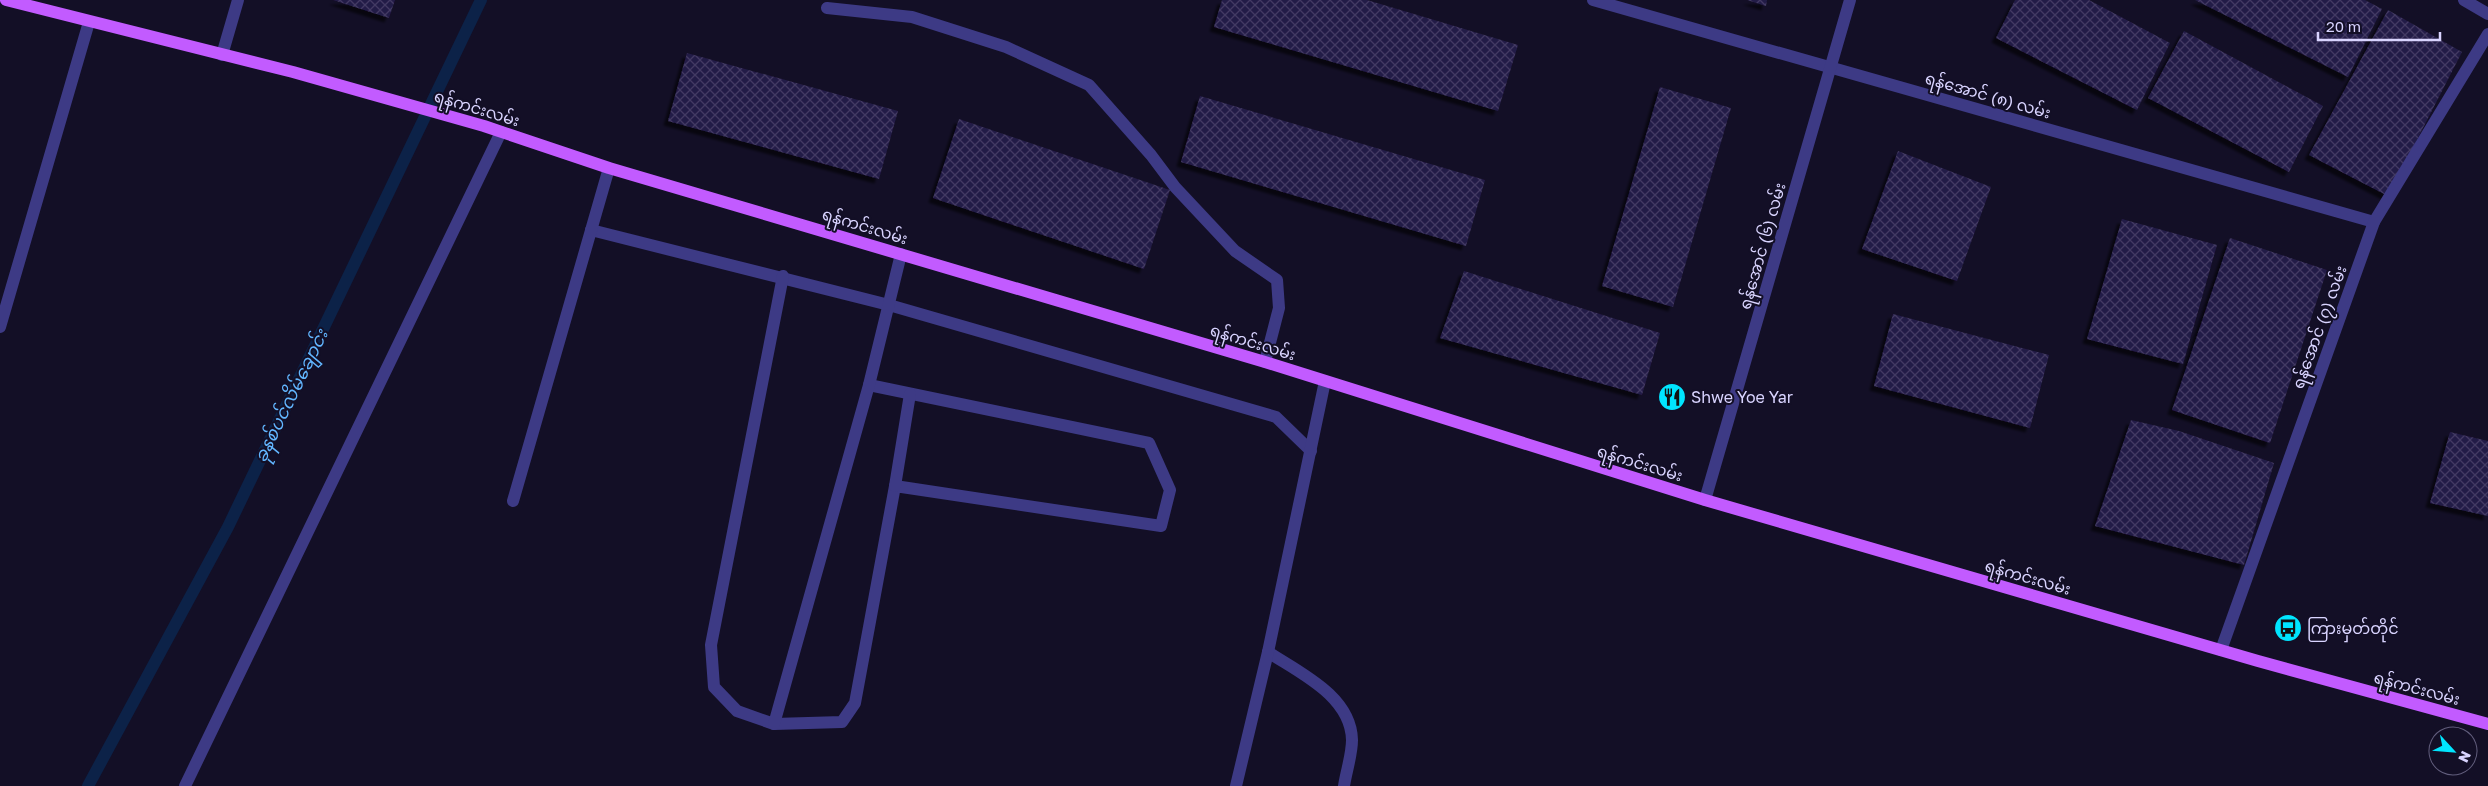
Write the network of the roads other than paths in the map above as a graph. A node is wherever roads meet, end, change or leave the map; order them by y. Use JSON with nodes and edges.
{"nodes":[{"id":1,"x":6,"y":0,"type":"edge"},
{"id":2,"x":238,"y":0,"type":"edge"},
{"id":3,"x":1593,"y":0,"type":"edge"},
{"id":4,"x":1850,"y":0,"type":"edge"},
{"id":5,"x":2464,"y":0,"type":"edge"},
{"id":6,"x":827,"y":8,"type":"dead end"},
{"id":7,"x":2488,"y":14,"type":"edge"},
{"id":8,"x":89,"y":22,"type":"junction"},
{"id":9,"x":2488,"y":34,"type":"edge"},
{"id":10,"x":222,"y":55,"type":"junction"},
{"id":11,"x":1831,"y":68,"type":"junction"},
{"id":12,"x":501,"y":132,"type":"junction"},
{"id":13,"x":609,"y":168,"type":"junction"},
{"id":14,"x":2374,"y":222,"type":"junction"},
{"id":15,"x":591,"y":230,"type":"junction"},
{"id":16,"x":901,"y":254,"type":"junction"},
{"id":17,"x":783,"y":276,"type":"junction"},
{"id":18,"x":889,"y":305,"type":"junction"},
{"id":19,"x":0,"y":327,"type":"edge"},
{"id":20,"x":1264,"y":362,"type":"junction"},
{"id":21,"x":1325,"y":380,"type":"junction"},
{"id":22,"x":869,"y":385,"type":"junction"},
{"id":23,"x":910,"y":394,"type":"junction"},
{"id":24,"x":1310,"y":451,"type":"junction"},
{"id":25,"x":895,"y":486,"type":"junction"},
{"id":26,"x":1705,"y":500,"type":"junction"},
{"id":27,"x":513,"y":502,"type":"dead end"},
{"id":28,"x":2221,"y":650,"type":"junction"},
{"id":29,"x":1268,"y":652,"type":"junction"},
{"id":30,"x":774,"y":724,"type":"junction"},
{"id":31,"x":2488,"y":724,"type":"edge"},
{"id":32,"x":185,"y":786,"type":"edge"},
{"id":33,"x":1236,"y":786,"type":"edge"},
{"id":34,"x":1344,"y":786,"type":"edge"}],
"edges":[{"from":1,"to":8,"type":"main road","name":"ရန်ကင်းလမ်း"},
{"from":2,"to":10,"type":"street"},
{"from":3,"to":11,"type":"street","name":"ရန်အောင် (၈) လမ်း"},
{"from":4,"to":11,"type":"street","name":"ရန်အောင် (၆) လမ်း"},
{"from":5,"to":7,"type":"street"},
{"from":6,"to":20,"type":"street"},
{"from":8,"to":10,"type":"main road","name":"ရန်ကင်းလမ်း"},
{"from":8,"to":19,"type":"street"},
{"from":9,"to":14,"type":"street","name":"ရန်အောင် (၇) လမ်း"},
{"from":10,"to":12,"type":"main road","name":"ရန်ကင်းလမ်း"},
{"from":11,"to":14,"type":"street","name":"ရန်အောင် (၈) လမ်း"},
{"from":11,"to":26,"type":"street","name":"ရန်အောင် (၆) လမ်း"},
{"from":12,"to":13,"type":"main road","name":"ရန်ကင်းလမ်း"},
{"from":12,"to":32,"type":"street"},
{"from":13,"to":15,"type":"street"},
{"from":13,"to":16,"type":"main road","name":"ရန်ကင်းလမ်း"},
{"from":14,"to":28,"type":"street","name":"ရန်အောင် (၇) လမ်း"},
{"from":15,"to":17,"type":"street"},
{"from":15,"to":27,"type":"street"},
{"from":16,"to":18,"type":"street"},
{"from":16,"to":20,"type":"main road","name":"ရန်ကင်းလမ်း"},
{"from":17,"to":18,"type":"street"},
{"from":17,"to":30,"type":"street"},
{"from":18,"to":22,"type":"street"},
{"from":18,"to":24,"type":"street"},
{"from":20,"to":21,"type":"main road","name":"ရန်ကင်းလမ်း"},
{"from":21,"to":24,"type":"street"},
{"from":21,"to":26,"type":"main road","name":"ရန်ကင်းလမ်း"},
{"from":22,"to":23,"type":"street"},
{"from":22,"to":30,"type":"street"},
{"from":23,"to":25,"type":"street"},
{"from":23,"to":25,"type":"street"},
{"from":24,"to":29,"type":"street"},
{"from":25,"to":30,"type":"street"},
{"from":26,"to":28,"type":"main road","name":"ရန်ကင်းလမ်း"},
{"from":28,"to":31,"type":"main road","name":"ရန်ကင်းလမ်း"},
{"from":29,"to":33,"type":"street"},
{"from":29,"to":34,"type":"street"}]}
